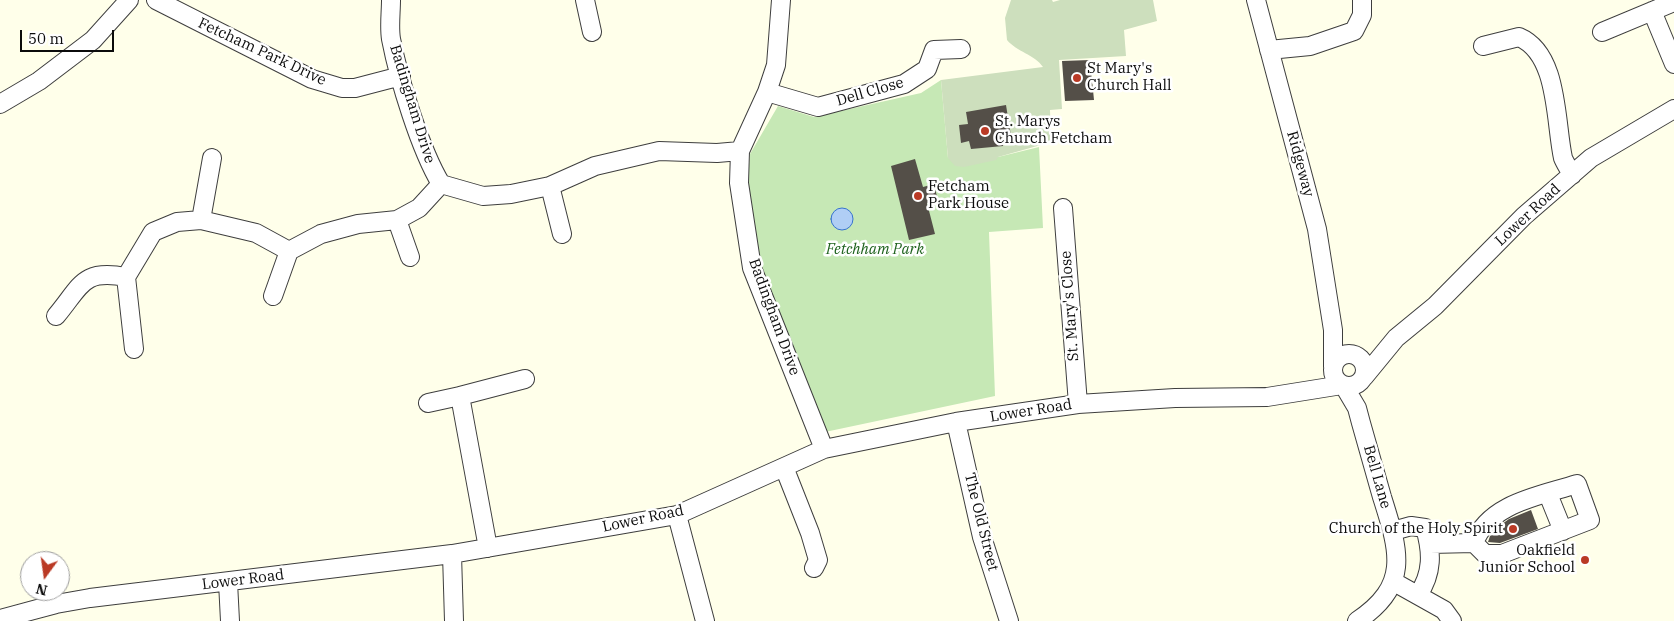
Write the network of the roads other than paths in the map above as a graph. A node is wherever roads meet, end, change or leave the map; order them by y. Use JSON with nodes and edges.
{"nodes":[{"id":1,"x":129,"y":0,"type":"edge"},
{"id":2,"x":156,"y":0,"type":"edge"},
{"id":3,"x":391,"y":0,"type":"edge"},
{"id":4,"x":585,"y":0,"type":"edge"},
{"id":5,"x":781,"y":0,"type":"edge"},
{"id":6,"x":1256,"y":0,"type":"edge"},
{"id":7,"x":1362,"y":0,"type":"edge"},
{"id":8,"x":1674,"y":2,"type":"edge"},
{"id":9,"x":1652,"y":11,"type":"junction"},
{"id":10,"x":592,"y":32,"type":"dead end"},
{"id":11,"x":1602,"y":32,"type":"dead end"},
{"id":12,"x":1483,"y":46,"type":"dead end"},
{"id":13,"x":961,"y":49,"type":"dead end"},
{"id":14,"x":1268,"y":50,"type":"junction"},
{"id":15,"x":1674,"y":64,"type":"edge"},
{"id":16,"x":401,"y":76,"type":"junction"},
{"id":17,"x":767,"y":92,"type":"junction"},
{"id":18,"x":0,"y":104,"type":"edge"},
{"id":19,"x":1674,"y":109,"type":"edge"},
{"id":20,"x":740,"y":151,"type":"junction"},
{"id":21,"x":212,"y":158,"type":"dead end"},
{"id":22,"x":1572,"y":175,"type":"junction"},
{"id":23,"x":441,"y":184,"type":"junction"},
{"id":24,"x":550,"y":186,"type":"junction"},
{"id":25,"x":1063,"y":208,"type":"dead end"},
{"id":26,"x":201,"y":220,"type":"junction"},
{"id":27,"x":398,"y":220,"type":"junction"},
{"id":28,"x":562,"y":234,"type":"dead end"},
{"id":29,"x":289,"y":252,"type":"junction"},
{"id":30,"x":410,"y":257,"type":"dead end"},
{"id":31,"x":126,"y":277,"type":"junction"},
{"id":32,"x":273,"y":296,"type":"dead end"},
{"id":33,"x":56,"y":316,"type":"dead end"},
{"id":34,"x":1333,"y":330,"type":"junction"},
{"id":35,"x":1396,"y":338,"type":"junction"},
{"id":36,"x":134,"y":349,"type":"dead end"},
{"id":37,"x":1353,"y":355,"type":"junction"},
{"id":38,"x":1333,"y":368,"type":"junction"},
{"id":39,"x":525,"y":379,"type":"dead end"},
{"id":40,"x":1363,"y":379,"type":"junction"},
{"id":41,"x":1343,"y":385,"type":"junction"},
{"id":42,"x":1306,"y":392,"type":"junction"},
{"id":43,"x":460,"y":396,"type":"junction"},
{"id":44,"x":428,"y":404,"type":"dead end"},
{"id":45,"x":1078,"y":404,"type":"junction"},
{"id":46,"x":1357,"y":408,"type":"junction"},
{"id":47,"x":956,"y":422,"type":"junction"},
{"id":48,"x":824,"y":449,"type":"junction"},
{"id":49,"x":784,"y":467,"type":"junction"},
{"id":50,"x":1548,"y":494,"type":"junction"},
{"id":51,"x":676,"y":515,"type":"junction"},
{"id":52,"x":1393,"y":531,"type":"junction"},
{"id":53,"x":1563,"y":531,"type":"junction"},
{"id":54,"x":1474,"y":543,"type":"junction"},
{"id":55,"x":1430,"y":544,"type":"junction"},
{"id":56,"x":488,"y":548,"type":"junction"},
{"id":57,"x":452,"y":554,"type":"junction"},
{"id":58,"x":814,"y":568,"type":"dead end"},
{"id":59,"x":228,"y":582,"type":"junction"},
{"id":60,"x":1394,"y":582,"type":"junction"},
{"id":61,"x":1418,"y":595,"type":"junction"},
{"id":62,"x":0,"y":618,"type":"edge"},
{"id":63,"x":1367,"y":618,"type":"edge"},
{"id":64,"x":230,"y":621,"type":"edge"},
{"id":65,"x":454,"y":621,"type":"edge"},
{"id":66,"x":705,"y":621,"type":"edge"},
{"id":67,"x":1009,"y":621,"type":"edge"},
{"id":68,"x":1452,"y":621,"type":"edge"}],
"edges":[{"from":1,"to":18,"type":"street"},
{"from":2,"to":16,"type":"street","name":"Fetcham Park Drive"},
{"from":3,"to":16,"type":"street","name":"Badingham Drive"},
{"from":4,"to":10,"type":"street"},
{"from":5,"to":17,"type":"street","name":"Badingham Drive"},
{"from":6,"to":14,"type":"street","name":"Ridgeway"},
{"from":7,"to":14,"type":"street"},
{"from":8,"to":9,"type":"street"},
{"from":9,"to":11,"type":"street"},
{"from":9,"to":15,"type":"street"},
{"from":12,"to":22,"type":"street"},
{"from":13,"to":17,"type":"street","name":"Dell Close"},
{"from":14,"to":34,"type":"street","name":"Ridgeway"},
{"from":16,"to":23,"type":"street","name":"Badingham Drive"},
{"from":17,"to":20,"type":"street","name":"Badingham Drive"},
{"from":19,"to":22,"type":"street","name":"Lower Road"},
{"from":20,"to":24,"type":"street"},
{"from":20,"to":48,"type":"street","name":"Badingham Drive"},
{"from":21,"to":26,"type":"street"},
{"from":22,"to":35,"type":"street","name":"Lower Road"},
{"from":23,"to":24,"type":"street"},
{"from":23,"to":27,"type":"street"},
{"from":24,"to":28,"type":"street"},
{"from":25,"to":45,"type":"street","name":"St. Mary's Close"},
{"from":26,"to":29,"type":"street"},
{"from":26,"to":31,"type":"street"},
{"from":27,"to":29,"type":"street"},
{"from":27,"to":30,"type":"street"},
{"from":29,"to":32,"type":"street"},
{"from":31,"to":33,"type":"street"},
{"from":31,"to":36,"type":"street"},
{"from":34,"to":37,"type":"street","name":"Ridgeway"},
{"from":34,"to":38,"type":"street","name":"Ridgeway"},
{"from":35,"to":37,"type":"street","name":"Lower Road"},
{"from":35,"to":40,"type":"street","name":"Lower Road"},
{"from":37,"to":38,"type":"street","name":"Lower Road"},
{"from":37,"to":40,"type":"street"},
{"from":38,"to":41,"type":"street"},
{"from":38,"to":42,"type":"street","name":"Lower Road"},
{"from":39,"to":43,"type":"street"},
{"from":40,"to":41,"type":"street","name":"Lower Road"},
{"from":40,"to":46,"type":"street","name":"Bell Lane"},
{"from":41,"to":42,"type":"street","name":"Lower Road"},
{"from":41,"to":46,"type":"street","name":"Bell Lane"},
{"from":42,"to":45,"type":"street","name":"Lower Road"},
{"from":43,"to":44,"type":"street"},
{"from":43,"to":56,"type":"street"},
{"from":45,"to":47,"type":"street","name":"Lower Road"},
{"from":46,"to":52,"type":"street","name":"Bell Lane"},
{"from":47,"to":48,"type":"street","name":"Lower Road"},
{"from":47,"to":67,"type":"street","name":"The Old Street"},
{"from":48,"to":49,"type":"street","name":"Lower Road"},
{"from":49,"to":51,"type":"street","name":"Lower Road"},
{"from":49,"to":58,"type":"street"},
{"from":50,"to":53,"type":"street"},
{"from":50,"to":53,"type":"street"},
{"from":50,"to":54,"type":"street"},
{"from":51,"to":56,"type":"street","name":"Lower Road"},
{"from":51,"to":66,"type":"street"},
{"from":52,"to":55,"type":"street"},
{"from":52,"to":60,"type":"street","name":"Bell Lane"},
{"from":53,"to":54,"type":"street"},
{"from":54,"to":55,"type":"street"},
{"from":55,"to":61,"type":"street"},
{"from":56,"to":57,"type":"street","name":"Lower Road"},
{"from":57,"to":59,"type":"street","name":"Lower Road"},
{"from":57,"to":65,"type":"street"},
{"from":59,"to":62,"type":"street","name":"Lower Road"},
{"from":59,"to":64,"type":"street"},
{"from":60,"to":61,"type":"street"},
{"from":60,"to":63,"type":"street","name":"Bell Lane"},
{"from":61,"to":68,"type":"street"}]}
